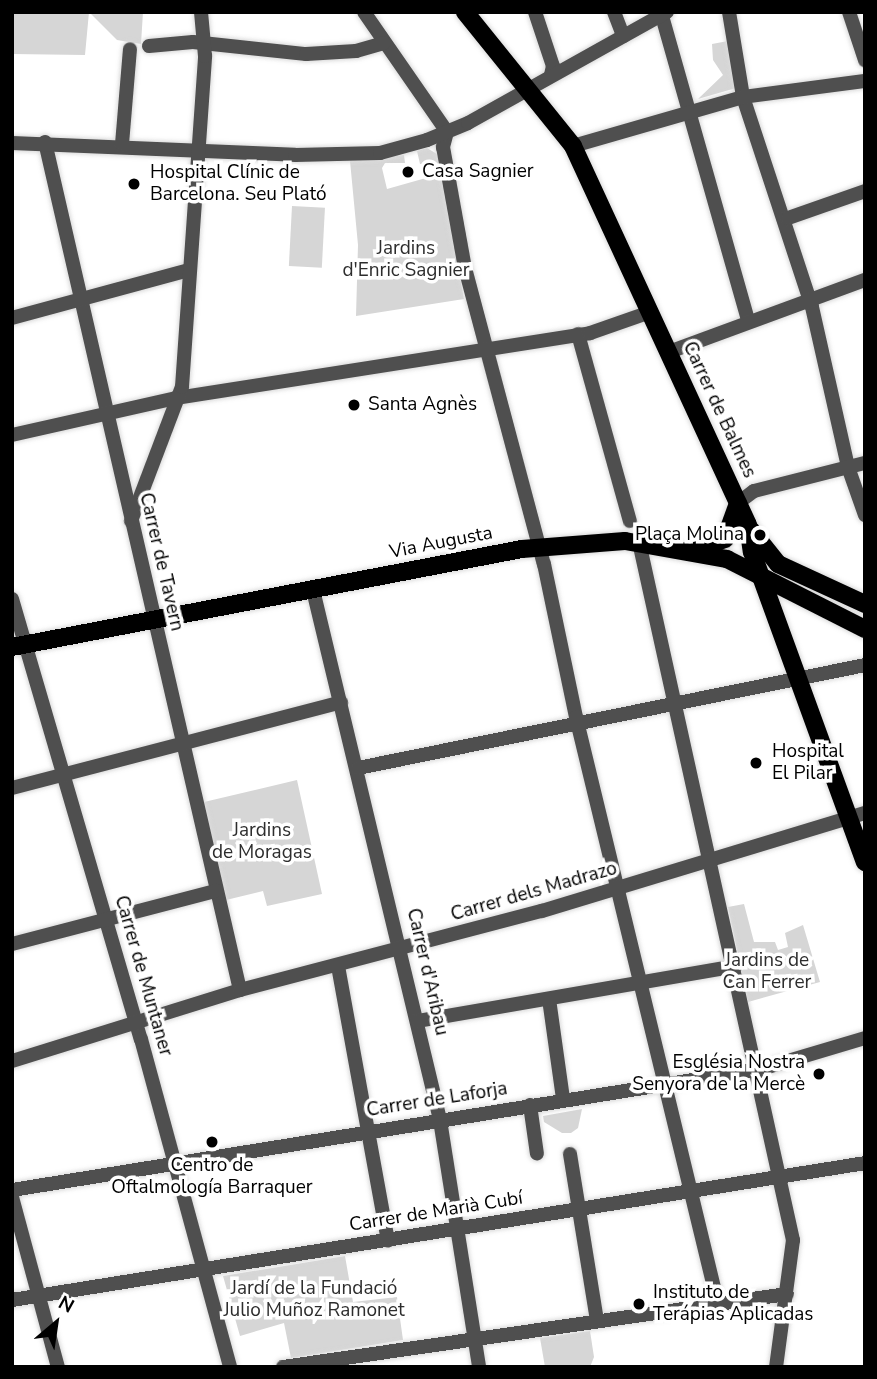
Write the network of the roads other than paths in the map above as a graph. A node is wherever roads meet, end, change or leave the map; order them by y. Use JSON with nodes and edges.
{"nodes":[{"id":1,"x":201,"y":12,"type":"edge"},
{"id":2,"x":364,"y":12,"type":"edge"},
{"id":3,"x":465,"y":12,"type":"edge"},
{"id":4,"x":535,"y":12,"type":"edge"},
{"id":5,"x":614,"y":12,"type":"edge"},
{"id":6,"x":729,"y":12,"type":"edge"},
{"id":7,"x":849,"y":12,"type":"edge"},
{"id":8,"x":664,"y":14,"type":"edge"},
{"id":9,"x":623,"y":36,"type":"junction"},
{"id":10,"x":384,"y":43,"type":"junction"},
{"id":11,"x":205,"y":44,"type":"junction"},
{"id":12,"x":149,"y":46,"type":"dead end"},
{"id":13,"x":130,"y":49,"type":"dead end"},
{"id":14,"x":865,"y":60,"type":"edge"},
{"id":15,"x":551,"y":75,"type":"junction"},
{"id":16,"x":865,"y":81,"type":"edge"},
{"id":17,"x":530,"y":88,"type":"junction"},
{"id":18,"x":743,"y":97,"type":"junction"},
{"id":19,"x":689,"y":111,"type":"junction"},
{"id":20,"x":447,"y":132,"type":"junction"},
{"id":21,"x":45,"y":142,"type":"junction"},
{"id":22,"x":12,"y":143,"type":"edge"},
{"id":23,"x":122,"y":144,"type":"junction"},
{"id":24,"x":573,"y":146,"type":"junction"},
{"id":25,"x":197,"y":148,"type":"junction"},
{"id":26,"x":865,"y":191,"type":"edge"},
{"id":27,"x":788,"y":218,"type":"dead end"},
{"id":28,"x":189,"y":270,"type":"junction"},
{"id":29,"x":865,"y":280,"type":"edge"},
{"id":30,"x":809,"y":299,"type":"junction"},
{"id":31,"x":80,"y":300,"type":"junction"},
{"id":32,"x":650,"y":312,"type":"junction"},
{"id":33,"x":12,"y":318,"type":"edge"},
{"id":34,"x":748,"y":320,"type":"junction"},
{"id":35,"x":578,"y":334,"type":"junction"},
{"id":36,"x":488,"y":347,"type":"junction"},
{"id":37,"x":669,"y":352,"type":"junction"},
{"id":38,"x":176,"y":398,"type":"junction"},
{"id":39,"x":108,"y":413,"type":"junction"},
{"id":40,"x":12,"y":435,"type":"edge"},
{"id":41,"x":865,"y":463,"type":"edge"},
{"id":42,"x":848,"y":467,"type":"junction"},
{"id":43,"x":738,"y":503,"type":"junction"},
{"id":44,"x":865,"y":515,"type":"edge"},
{"id":45,"x":630,"y":521,"type":"dead end"},
{"id":46,"x":131,"y":522,"type":"junction"},
{"id":47,"x":749,"y":527,"type":"junction"},
{"id":48,"x":639,"y":542,"type":"junction"},
{"id":49,"x":538,"y":546,"type":"junction"},
{"id":50,"x":691,"y":551,"type":"junction"},
{"id":51,"x":762,"y":576,"type":"junction"},
{"id":52,"x":313,"y":590,"type":"junction"},
{"id":53,"x":12,"y":598,"type":"edge"},
{"id":54,"x":865,"y":604,"type":"edge"},
{"id":55,"x":155,"y":622,"type":"junction"},
{"id":56,"x":865,"y":629,"type":"edge"},
{"id":57,"x":19,"y":646,"type":"edge"},
{"id":58,"x":865,"y":665,"type":"edge"},
{"id":59,"x":799,"y":676,"type":"junction"},
{"id":60,"x":341,"y":702,"type":"junction"},
{"id":61,"x":676,"y":702,"type":"junction"},
{"id":62,"x":577,"y":720,"type":"junction"},
{"id":63,"x":182,"y":743,"type":"junction"},
{"id":64,"x":358,"y":768,"type":"junction"},
{"id":65,"x":64,"y":776,"type":"junction"},
{"id":66,"x":12,"y":788,"type":"edge"},
{"id":67,"x":857,"y":815,"type":"edge"},
{"id":68,"x":711,"y":859,"type":"junction"},
{"id":69,"x":865,"y":862,"type":"edge"},
{"id":70,"x":619,"y":887,"type":"junction"},
{"id":71,"x":216,"y":891,"type":"junction"},
{"id":72,"x":107,"y":919,"type":"junction"},
{"id":73,"x":12,"y":944,"type":"edge"},
{"id":74,"x":403,"y":950,"type":"junction"},
{"id":75,"x":338,"y":966,"type":"junction"},
{"id":76,"x":735,"y":966,"type":"junction"},
{"id":77,"x":639,"y":983,"type":"junction"},
{"id":78,"x":240,"y":990,"type":"junction"},
{"id":79,"x":549,"y":999,"type":"junction"},
{"id":80,"x":418,"y":1021,"type":"junction"},
{"id":81,"x":137,"y":1025,"type":"junction"},
{"id":82,"x":865,"y":1038,"type":"edge"},
{"id":83,"x":12,"y":1061,"type":"edge"},
{"id":84,"x":754,"y":1070,"type":"junction"},
{"id":85,"x":667,"y":1084,"type":"junction"},
{"id":86,"x":563,"y":1099,"type":"junction"},
{"id":87,"x":530,"y":1105,"type":"junction"},
{"id":88,"x":440,"y":1120,"type":"junction"},
{"id":89,"x":371,"y":1130,"type":"junction"},
{"id":90,"x":537,"y":1154,"type":"dead end"},
{"id":91,"x":570,"y":1154,"type":"dead end"},
{"id":92,"x":175,"y":1161,"type":"junction"},
{"id":93,"x":865,"y":1163,"type":"edge"},
{"id":94,"x":779,"y":1177,"type":"junction"},
{"id":95,"x":12,"y":1189,"type":"edge"},
{"id":96,"x":694,"y":1190,"type":"junction"},
{"id":97,"x":12,"y":1197,"type":"edge"},
{"id":98,"x":579,"y":1210,"type":"junction"},
{"id":99,"x":460,"y":1229,"type":"junction"},
{"id":100,"x":388,"y":1240,"type":"junction"},
{"id":101,"x":202,"y":1270,"type":"junction"},
{"id":102,"x":39,"y":1294,"type":"junction"},
{"id":103,"x":787,"y":1294,"type":"junction"},
{"id":104,"x":12,"y":1300,"type":"edge"},
{"id":105,"x":718,"y":1304,"type":"junction"},
{"id":106,"x":597,"y":1321,"type":"junction"},
{"id":107,"x":475,"y":1339,"type":"junction"},
{"id":108,"x":358,"y":1361,"type":"edge"},
{"id":109,"x":58,"y":1367,"type":"edge"},
{"id":110,"x":230,"y":1367,"type":"edge"},
{"id":111,"x":283,"y":1367,"type":"edge"},
{"id":112,"x":479,"y":1367,"type":"edge"},
{"id":113,"x":776,"y":1367,"type":"edge"}],
"edges":[{"from":1,"to":11,"type":"street"},
{"from":2,"to":10,"type":"street"},
{"from":3,"to":17,"type":"main road","name":"Carrer de Balmes"},
{"from":4,"to":15,"type":"street"},
{"from":5,"to":9,"type":"street"},
{"from":6,"to":18,"type":"street"},
{"from":7,"to":14,"type":"street"},
{"from":8,"to":9,"type":"street"},
{"from":8,"to":19,"type":"street"},
{"from":9,"to":15,"type":"street"},
{"from":10,"to":11,"type":"street"},
{"from":10,"to":20,"type":"street"},
{"from":11,"to":12,"type":"street"},
{"from":11,"to":25,"type":"street"},
{"from":13,"to":23,"type":"street"},
{"from":15,"to":17,"type":"street"},
{"from":16,"to":18,"type":"street"},
{"from":17,"to":20,"type":"street"},
{"from":17,"to":24,"type":"main road","name":"Carrer de Balmes"},
{"from":18,"to":19,"type":"street"},
{"from":18,"to":30,"type":"street"},
{"from":19,"to":24,"type":"street"},
{"from":19,"to":34,"type":"street"},
{"from":20,"to":25,"type":"street"},
{"from":20,"to":36,"type":"street"},
{"from":21,"to":22,"type":"street"},
{"from":21,"to":23,"type":"street"},
{"from":21,"to":31,"type":"street","name":"Carrer de Tavern"},
{"from":23,"to":25,"type":"street"},
{"from":24,"to":32,"type":"main road","name":"Carrer de Balmes"},
{"from":25,"to":28,"type":"street"},
{"from":26,"to":27,"type":"street"},
{"from":28,"to":31,"type":"street"},
{"from":28,"to":38,"type":"street"},
{"from":29,"to":30,"type":"street"},
{"from":30,"to":34,"type":"street"},
{"from":30,"to":42,"type":"street"},
{"from":31,"to":33,"type":"street"},
{"from":31,"to":39,"type":"street","name":"Carrer de Tavern"},
{"from":32,"to":35,"type":"street"},
{"from":32,"to":37,"type":"main road","name":"Carrer de Balmes"},
{"from":34,"to":37,"type":"street"},
{"from":35,"to":36,"type":"street"},
{"from":35,"to":45,"type":"street"},
{"from":36,"to":38,"type":"street"},
{"from":36,"to":49,"type":"street"},
{"from":37,"to":43,"type":"main road","name":"Carrer de Balmes"},
{"from":38,"to":39,"type":"street"},
{"from":38,"to":46,"type":"street"},
{"from":39,"to":40,"type":"street"},
{"from":39,"to":46,"type":"street","name":"Carrer de Tavern"},
{"from":41,"to":42,"type":"street"},
{"from":42,"to":43,"type":"street"},
{"from":42,"to":44,"type":"street"},
{"from":43,"to":47,"type":"main road","name":"Carrer de Balmes"},
{"from":43,"to":50,"type":"main road"},
{"from":46,"to":55,"type":"street","name":"Carrer de Tavern"},
{"from":47,"to":51,"type":"main road","name":"Carrer de Balmes"},
{"from":47,"to":54,"type":"main road"},
{"from":48,"to":49,"type":"main road","name":"Via Augusta"},
{"from":48,"to":50,"type":"main road","name":"Via Augusta"},
{"from":48,"to":61,"type":"street"},
{"from":49,"to":52,"type":"main road","name":"Via Augusta"},
{"from":49,"to":62,"type":"street"},
{"from":50,"to":51,"type":"main road","name":"Via Augusta"},
{"from":51,"to":56,"type":"main road","name":"Via Augusta"},
{"from":51,"to":59,"type":"main road","name":"Carrer de Balmes"},
{"from":52,"to":55,"type":"main road","name":"Via Augusta"},
{"from":52,"to":60,"type":"street","name":"Carrer d'Aribau"},
{"from":53,"to":57,"type":"street","name":"Carrer de Muntaner"},
{"from":55,"to":57,"type":"main road","name":"Via Augusta"},
{"from":55,"to":63,"type":"street","name":"Carrer de Tavern"},
{"from":57,"to":65,"type":"street","name":"Carrer de Muntaner"},
{"from":58,"to":59,"type":"street"},
{"from":59,"to":61,"type":"street"},
{"from":59,"to":67,"type":"main road","name":"Carrer de Balmes"},
{"from":60,"to":63,"type":"street"},
{"from":60,"to":64,"type":"street","name":"Carrer d'Aribau"},
{"from":61,"to":62,"type":"street"},
{"from":61,"to":68,"type":"street"},
{"from":62,"to":64,"type":"street"},
{"from":62,"to":70,"type":"street"},
{"from":63,"to":65,"type":"street"},
{"from":63,"to":71,"type":"street","name":"Carrer de Tavern"},
{"from":64,"to":74,"type":"street","name":"Carrer d'Aribau"},
{"from":65,"to":66,"type":"street"},
{"from":65,"to":72,"type":"street","name":"Carrer de Muntaner"},
{"from":67,"to":68,"type":"street","name":"Carrer dels Madrazo"},
{"from":67,"to":69,"type":"main road","name":"Carrer de Balmes"},
{"from":68,"to":70,"type":"street","name":"Carrer dels Madrazo"},
{"from":68,"to":76,"type":"street"},
{"from":70,"to":74,"type":"street","name":"Carrer dels Madrazo"},
{"from":70,"to":77,"type":"street"},
{"from":71,"to":72,"type":"street"},
{"from":71,"to":78,"type":"street","name":"Carrer de Tavern"},
{"from":72,"to":73,"type":"street"},
{"from":72,"to":81,"type":"street","name":"Carrer de Muntaner"},
{"from":74,"to":75,"type":"street","name":"Carrer dels Madrazo"},
{"from":74,"to":80,"type":"street","name":"Carrer d'Aribau"},
{"from":75,"to":78,"type":"street","name":"Carrer dels Madrazo"},
{"from":75,"to":89,"type":"street"},
{"from":76,"to":77,"type":"street"},
{"from":76,"to":84,"type":"street"},
{"from":77,"to":79,"type":"street"},
{"from":77,"to":85,"type":"street"},
{"from":78,"to":81,"type":"street","name":"Carrer dels Madrazo"},
{"from":79,"to":80,"type":"street"},
{"from":79,"to":86,"type":"street"},
{"from":80,"to":88,"type":"street","name":"Carrer d'Aribau"},
{"from":81,"to":83,"type":"street","name":"Carrer dels Madrazo"},
{"from":81,"to":92,"type":"street","name":"Carrer de Muntaner"},
{"from":82,"to":84,"type":"street","name":"Carrer de Laforja"},
{"from":84,"to":85,"type":"street","name":"Carrer de Laforja"},
{"from":84,"to":94,"type":"street"},
{"from":85,"to":86,"type":"street","name":"Carrer de Laforja"},
{"from":85,"to":96,"type":"street"},
{"from":86,"to":87,"type":"street","name":"Carrer de Laforja"},
{"from":87,"to":88,"type":"street","name":"Carrer de Laforja"},
{"from":87,"to":90,"type":"street"},
{"from":88,"to":89,"type":"street","name":"Carrer de Laforja"},
{"from":88,"to":99,"type":"street","name":"Carrer d'Aribau"},
{"from":89,"to":92,"type":"street","name":"Carrer de Laforja"},
{"from":89,"to":100,"type":"street"},
{"from":91,"to":98,"type":"street"},
{"from":92,"to":95,"type":"street","name":"Carrer de Laforja"},
{"from":92,"to":101,"type":"street","name":"Carrer de Muntaner"},
{"from":93,"to":94,"type":"street","name":"Carrer de Marià Cubí"},
{"from":94,"to":96,"type":"street","name":"Carrer de Marià Cubí"},
{"from":94,"to":103,"type":"street"},
{"from":96,"to":98,"type":"street","name":"Carrer de Marià Cubí"},
{"from":96,"to":105,"type":"street"},
{"from":97,"to":102,"type":"street"},
{"from":98,"to":99,"type":"street","name":"Carrer de Marià Cubí"},
{"from":98,"to":106,"type":"street"},
{"from":99,"to":100,"type":"street","name":"Carrer de Marià Cubí"},
{"from":99,"to":107,"type":"street","name":"Carrer d'Aribau"},
{"from":100,"to":101,"type":"street","name":"Carrer de Marià Cubí"},
{"from":101,"to":102,"type":"street","name":"Carrer de Marià Cubí"},
{"from":101,"to":110,"type":"street","name":"Carrer de Muntaner"},
{"from":102,"to":104,"type":"street","name":"Carrer de Marià Cubí"},
{"from":102,"to":109,"type":"street"},
{"from":103,"to":105,"type":"street"},
{"from":103,"to":113,"type":"street"},
{"from":105,"to":106,"type":"street"},
{"from":106,"to":107,"type":"street"},
{"from":107,"to":108,"type":"street"},
{"from":107,"to":112,"type":"street","name":"Carrer d'Aribau"},
{"from":108,"to":111,"type":"street"}]}
